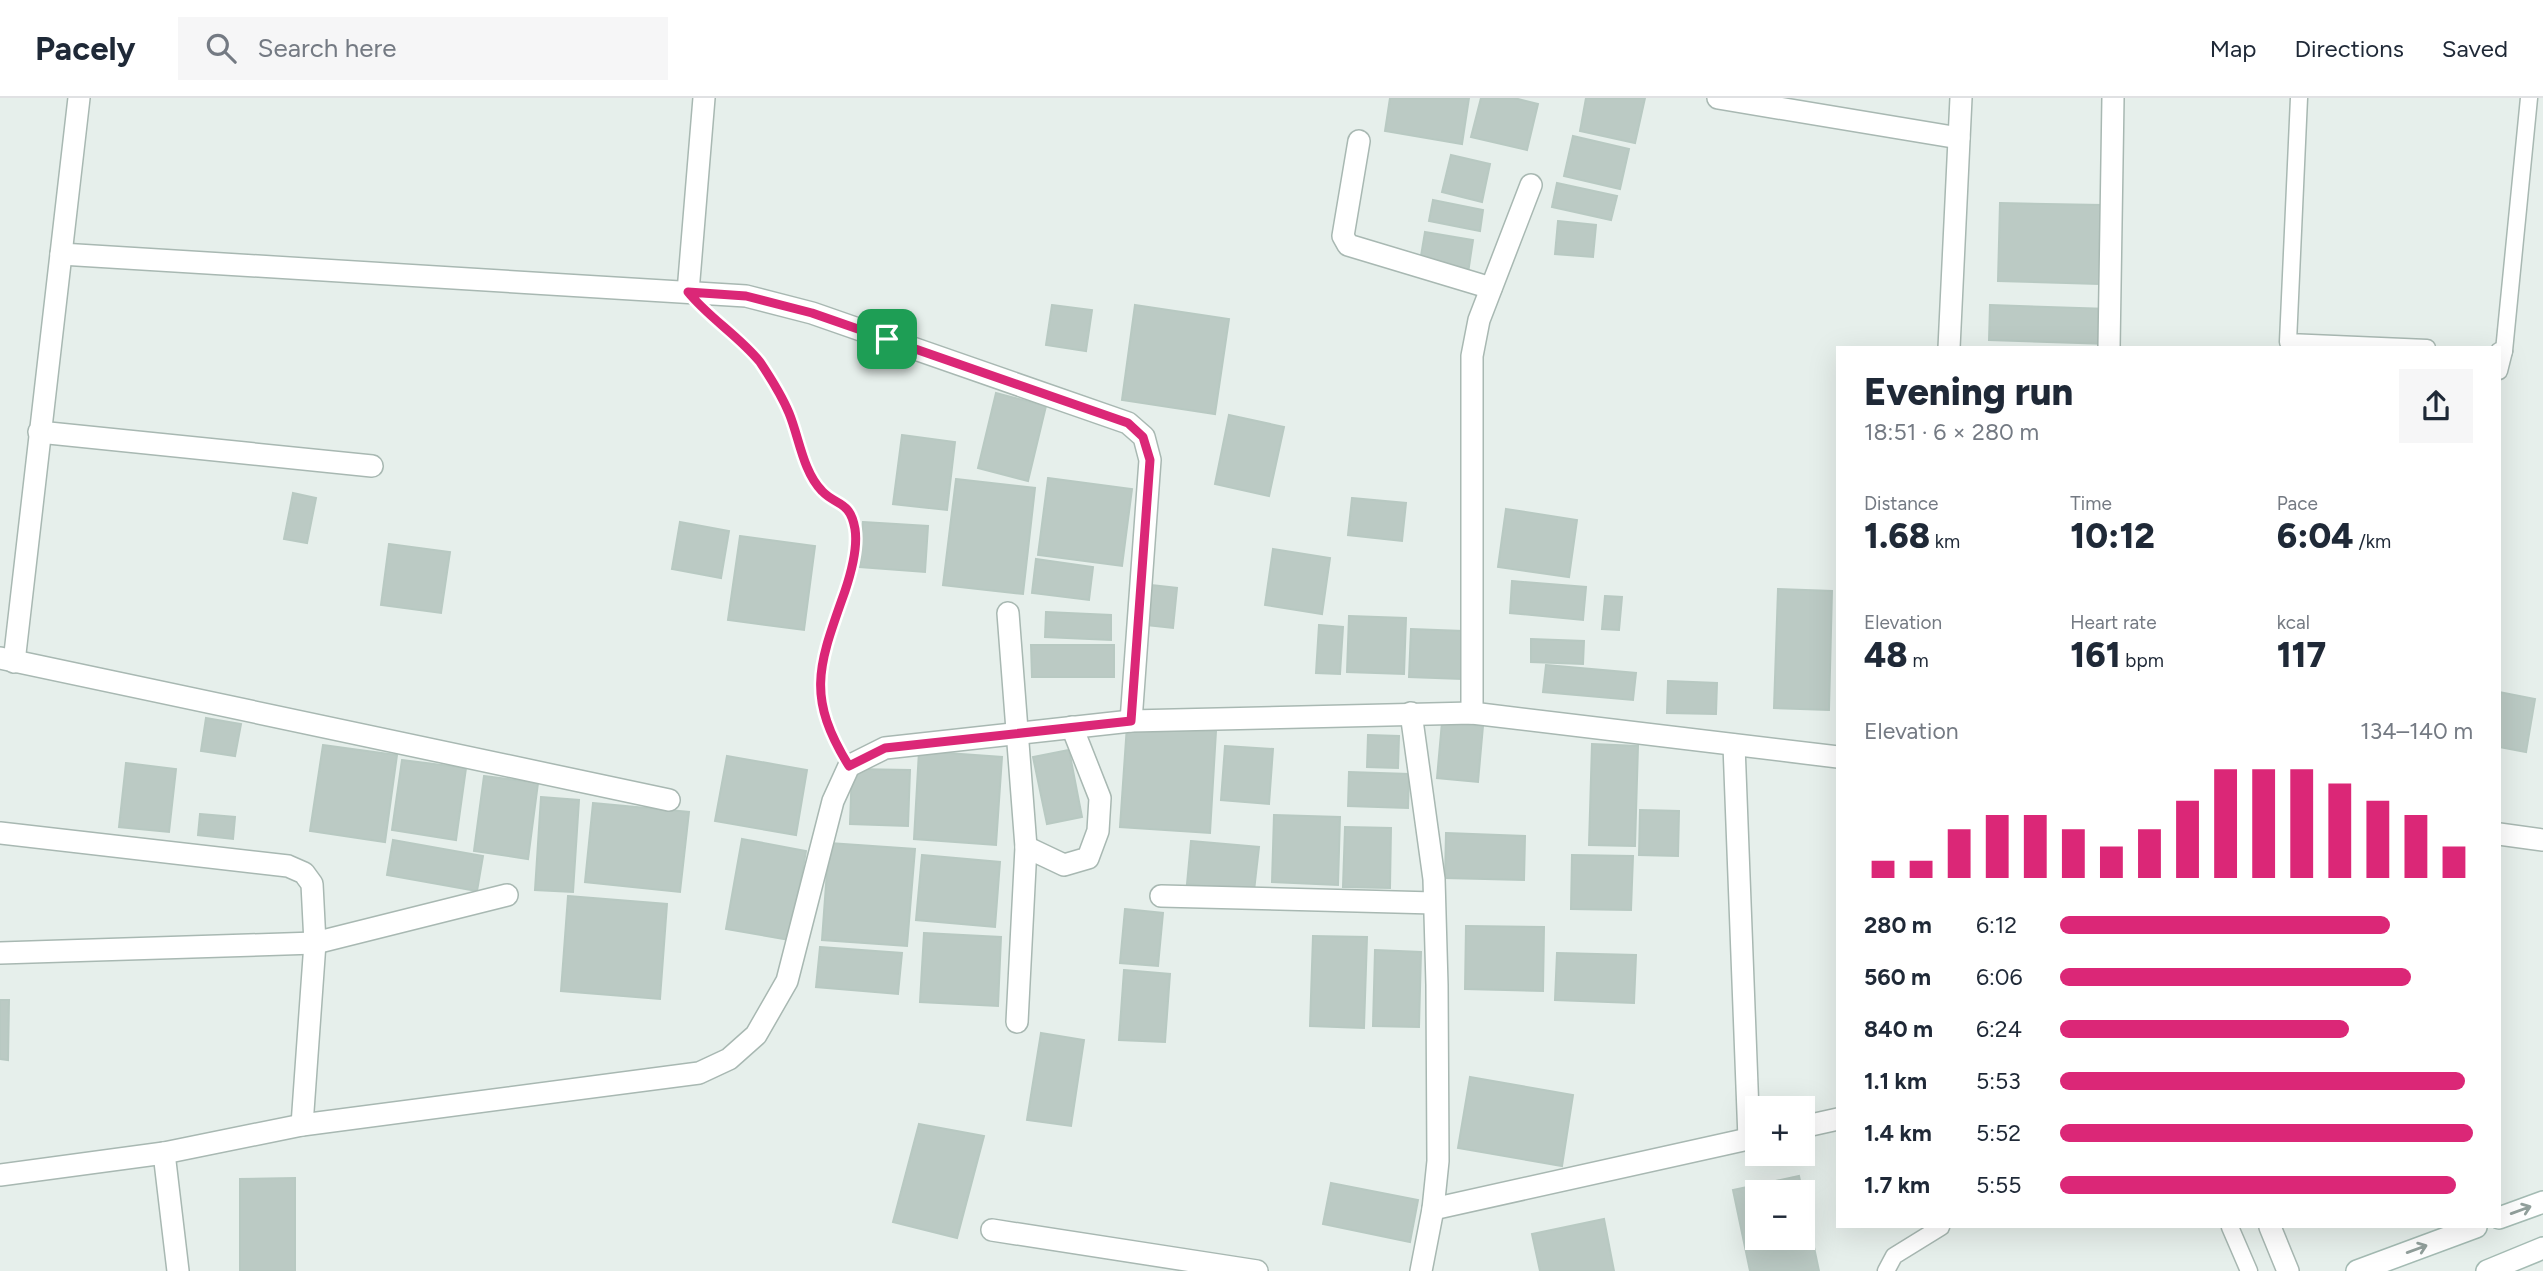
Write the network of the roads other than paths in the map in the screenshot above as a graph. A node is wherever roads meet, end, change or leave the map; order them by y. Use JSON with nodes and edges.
{"nodes":[{"id":1,"x":79,"y":98,"type":"edge"},
{"id":2,"x":704,"y":98,"type":"edge"},
{"id":3,"x":1718,"y":98,"type":"edge"},
{"id":4,"x":1961,"y":98,"type":"edge"},
{"id":5,"x":2113,"y":98,"type":"edge"},
{"id":6,"x":2299,"y":98,"type":"edge"},
{"id":7,"x":2529,"y":98,"type":"edge"},
{"id":8,"x":1959,"y":138,"type":"junction"},
{"id":9,"x":1359,"y":141,"type":"dead end"},
{"id":10,"x":1531,"y":185,"type":"dead end"},
{"id":11,"x":61,"y":254,"type":"junction"},
{"id":12,"x":1491,"y":288,"type":"junction"},
{"id":13,"x":688,"y":292,"type":"junction"},
{"id":14,"x":1949,"y":346,"type":"edge"},
{"id":15,"x":2109,"y":346,"type":"edge"},
{"id":16,"x":2381,"y":346,"type":"edge"},
{"id":17,"x":2501,"y":351,"type":"edge"},
{"id":18,"x":39,"y":432,"type":"junction"},
{"id":19,"x":372,"y":466,"type":"dead end"},
{"id":20,"x":1008,"y":613,"type":"dead end"},
{"id":21,"x":7,"y":660,"type":"edge"},
{"id":22,"x":1411,"y":713,"type":"junction"},
{"id":23,"x":1472,"y":713,"type":"junction"},
{"id":24,"x":1131,"y":721,"type":"junction"},
{"id":25,"x":1072,"y":727,"type":"junction"},
{"id":26,"x":1018,"y":733,"type":"junction"},
{"id":27,"x":1734,"y":745,"type":"junction"},
{"id":28,"x":1836,"y":757,"type":"edge"},
{"id":29,"x":669,"y":800,"type":"dead end"},
{"id":30,"x":0,"y":833,"type":"edge"},
{"id":31,"x":2501,"y":834,"type":"edge"},
{"id":32,"x":2543,"y":840,"type":"edge"},
{"id":33,"x":1026,"y":847,"type":"junction"},
{"id":34,"x":507,"y":895,"type":"dead end"},
{"id":35,"x":1161,"y":897,"type":"dead end"},
{"id":36,"x":1434,"y":903,"type":"junction"},
{"id":37,"x":315,"y":943,"type":"junction"},
{"id":38,"x":0,"y":953,"type":"edge"},
{"id":39,"x":1017,"y":1022,"type":"dead end"},
{"id":40,"x":1751,"y":1096,"type":"edge"},
{"id":41,"x":1836,"y":1119,"type":"edge"},
{"id":42,"x":1815,"y":1124,"type":"edge"},
{"id":43,"x":302,"y":1125,"type":"junction"},
{"id":44,"x":1745,"y":1140,"type":"edge"},
{"id":45,"x":164,"y":1153,"type":"junction"},
{"id":46,"x":0,"y":1175,"type":"edge"},
{"id":47,"x":2543,"y":1202,"type":"edge"},
{"id":48,"x":1433,"y":1209,"type":"junction"},
{"id":49,"x":2501,"y":1218,"type":"edge"},
{"id":50,"x":1939,"y":1228,"type":"edge"},
{"id":51,"x":2230,"y":1228,"type":"edge"},
{"id":52,"x":2270,"y":1228,"type":"edge"},
{"id":53,"x":2473,"y":1228,"type":"edge"},
{"id":54,"x":992,"y":1230,"type":"dead end"},
{"id":55,"x":2543,"y":1248,"type":"edge"},
{"id":56,"x":178,"y":1271,"type":"edge"},
{"id":57,"x":1257,"y":1271,"type":"edge"},
{"id":58,"x":1421,"y":1271,"type":"edge"},
{"id":59,"x":1886,"y":1271,"type":"edge"},
{"id":60,"x":2249,"y":1271,"type":"edge"},
{"id":61,"x":2288,"y":1271,"type":"edge"},
{"id":62,"x":2357,"y":1271,"type":"edge"},
{"id":63,"x":2487,"y":1271,"type":"edge"}],
"edges":[{"from":1,"to":11,"type":"street"},
{"from":2,"to":13,"type":"street"},
{"from":3,"to":8,"type":"street"},
{"from":4,"to":8,"type":"street"},
{"from":5,"to":15,"type":"street"},
{"from":6,"to":16,"type":"lane"},
{"from":7,"to":17,"type":"lane"},
{"from":8,"to":14,"type":"street"},
{"from":9,"to":12,"type":"street"},
{"from":10,"to":12,"type":"street"},
{"from":11,"to":13,"type":"street"},
{"from":11,"to":18,"type":"street"},
{"from":12,"to":23,"type":"street"},
{"from":13,"to":24,"type":"street"},
{"from":18,"to":19,"type":"street"},
{"from":18,"to":21,"type":"street"},
{"from":20,"to":26,"type":"street"},
{"from":21,"to":29,"type":"street"},
{"from":22,"to":23,"type":"street"},
{"from":22,"to":24,"type":"street"},
{"from":22,"to":36,"type":"street"},
{"from":23,"to":27,"type":"street"},
{"from":24,"to":25,"type":"street"},
{"from":25,"to":26,"type":"street"},
{"from":25,"to":33,"type":"street"},
{"from":26,"to":33,"type":"street"},
{"from":26,"to":43,"type":"street"},
{"from":27,"to":28,"type":"street"},
{"from":27,"to":40,"type":"street"},
{"from":30,"to":37,"type":"street"},
{"from":31,"to":32,"type":"street"},
{"from":33,"to":39,"type":"street"},
{"from":34,"to":37,"type":"street"},
{"from":35,"to":36,"type":"street"},
{"from":36,"to":48,"type":"street"},
{"from":37,"to":38,"type":"street"},
{"from":37,"to":43,"type":"street"},
{"from":41,"to":42,"type":"street"},
{"from":43,"to":45,"type":"street"},
{"from":44,"to":48,"type":"street"},
{"from":45,"to":46,"type":"street"},
{"from":45,"to":56,"type":"street"},
{"from":49,"to":47,"type":"street","one_way":true},
{"from":48,"to":58,"type":"street"},
{"from":50,"to":59,"type":"lane"},
{"from":51,"to":60,"type":"lane"},
{"from":52,"to":61,"type":"street"},
{"from":62,"to":53,"type":"street","one_way":true},
{"from":54,"to":57,"type":"street"},
{"from":55,"to":63,"type":"street"}]}
